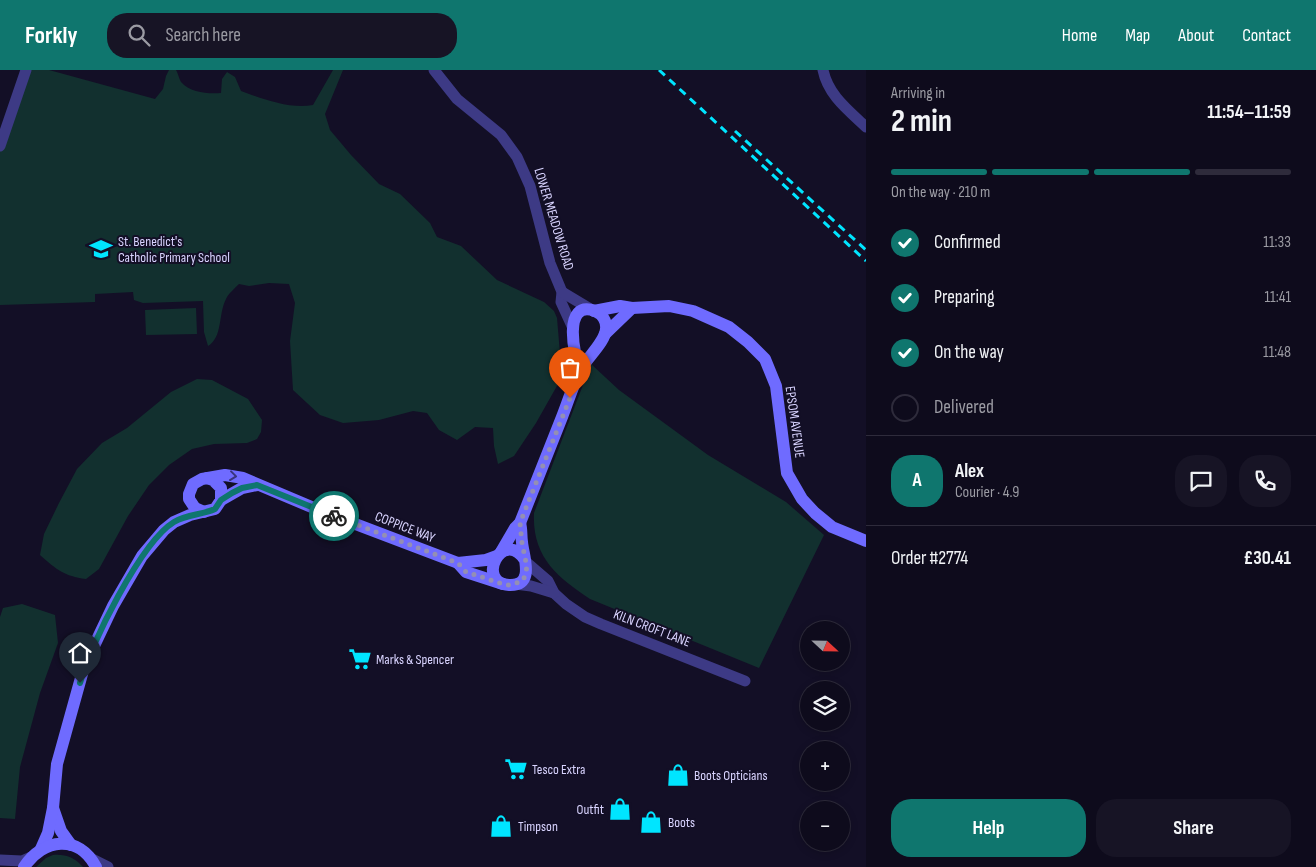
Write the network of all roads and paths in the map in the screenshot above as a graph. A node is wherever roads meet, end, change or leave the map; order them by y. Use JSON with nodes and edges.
{"nodes":[{"id":1,"x":26,"y":70,"type":"edge"},
{"id":2,"x":434,"y":70,"type":"edge"},
{"id":3,"x":823,"y":70,"type":"edge"},
{"id":4,"x":866,"y":127,"type":"edge"},
{"id":5,"x":0,"y":146,"type":"edge"},
{"id":6,"x":562,"y":292,"type":"junction"},
{"id":7,"x":632,"y":308,"type":"junction"},
{"id":8,"x":593,"y":311,"type":"junction"},
{"id":9,"x":572,"y":330,"type":"junction"},
{"id":10,"x":603,"y":336,"type":"junction"},
{"id":11,"x":580,"y":370,"type":"junction"},
{"id":12,"x":207,"y":478,"type":"junction"},
{"id":13,"x":257,"y":485,"type":"junction"},
{"id":14,"x":189,"y":494,"type":"junction"},
{"id":15,"x":221,"y":500,"type":"junction"},
{"id":16,"x":204,"y":512,"type":"junction"},
{"id":17,"x":174,"y":522,"type":"junction"},
{"id":18,"x":520,"y":523,"type":"junction"},
{"id":19,"x":866,"y":541,"type":"edge"},
{"id":20,"x":499,"y":554,"type":"junction"},
{"id":21,"x":526,"y":561,"type":"junction"},
{"id":22,"x":458,"y":563,"type":"junction"},
{"id":23,"x":509,"y":584,"type":"junction"},
{"id":24,"x":554,"y":593,"type":"junction"},
{"id":25,"x":744,"y":681,"type":"dead end"},
{"id":26,"x":53,"y":808,"type":"junction"},
{"id":27,"x":71,"y":845,"type":"junction"},
{"id":28,"x":32,"y":858,"type":"edge"},
{"id":29,"x":0,"y":862,"type":"edge"},
{"id":30,"x":94,"y":863,"type":"edge"},
{"id":31,"x":3,"y":867,"type":"edge"},
{"id":32,"x":108,"y":867,"type":"edge"}],
"edges":[{"from":1,"to":5,"type":"street"},
{"from":2,"to":6,"type":"street","name":"LOWER MEADOW ROAD"},
{"from":3,"to":4,"type":"street"},
{"from":6,"to":8,"type":"street","name":"LOWER MEADOW ROAD"},
{"from":6,"to":9,"type":"street","name":"LOWER MEADOW ROAD"},
{"from":7,"to":8,"type":"street","name":"EPSOM AVENUE"},
{"from":7,"to":10,"type":"street"},
{"from":7,"to":19,"type":"street","name":"EPSOM AVENUE"},
{"from":8,"to":9,"type":"street"},
{"from":8,"to":10,"type":"street"},
{"from":9,"to":10,"type":"street"},
{"from":9,"to":11,"type":"street","name":"LOWER MEADOW ROAD"},
{"from":10,"to":11,"type":"street"},
{"from":11,"to":18,"type":"street"},
{"from":12,"to":13,"type":"street","name":"COPPICE WAY","one_way":true},
{"from":12,"to":14,"type":"street"},
{"from":12,"to":15,"type":"street"},
{"from":13,"to":15,"type":"street"},
{"from":13,"to":22,"type":"street","name":"COPPICE WAY"},
{"from":14,"to":16,"type":"street"},
{"from":14,"to":17,"type":"street"},
{"from":15,"to":16,"type":"street"},
{"from":16,"to":17,"type":"street"},
{"from":17,"to":26,"type":"street"},
{"from":18,"to":20,"type":"street"},
{"from":18,"to":21,"type":"street"},
{"from":20,"to":21,"type":"street"},
{"from":20,"to":22,"type":"street","name":"COPPICE WAY"},
{"from":20,"to":23,"type":"street"},
{"from":21,"to":23,"type":"street"},
{"from":21,"to":24,"type":"street","name":"KILN CROFT LANE"},
{"from":22,"to":23,"type":"street","name":"COPPICE WAY"},
{"from":23,"to":24,"type":"street","name":"KILN CROFT LANE"},
{"from":24,"to":25,"type":"street","name":"KILN CROFT LANE"},
{"from":26,"to":27,"type":"street"},
{"from":26,"to":28,"type":"street"},
{"from":27,"to":28,"type":"street"},
{"from":27,"to":30,"type":"street"},
{"from":28,"to":29,"type":"street"},
{"from":29,"to":31,"type":"street"},
{"from":30,"to":32,"type":"street"}]}
